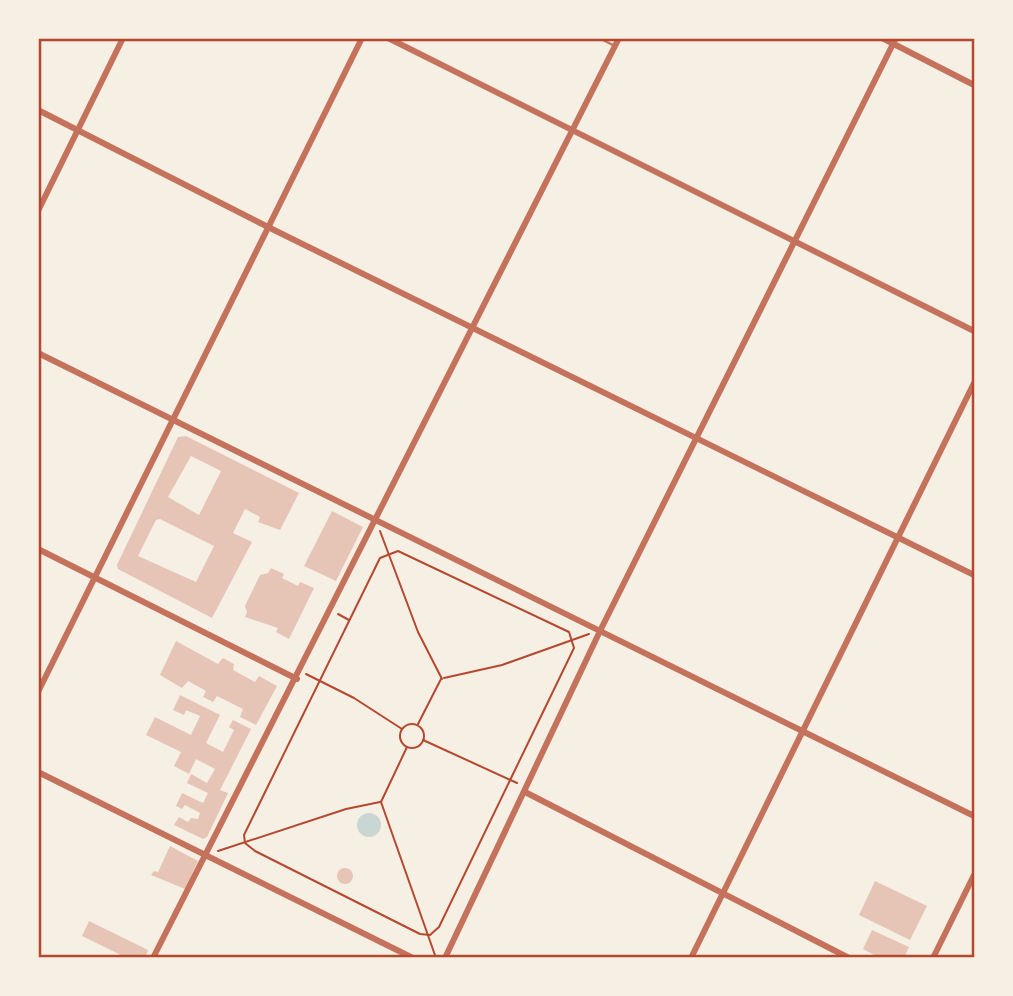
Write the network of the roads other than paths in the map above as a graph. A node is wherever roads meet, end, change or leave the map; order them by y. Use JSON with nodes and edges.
{"nodes":[{"id":1,"x":123,"y":38,"type":"edge"},
{"id":2,"x":362,"y":38,"type":"edge"},
{"id":3,"x":388,"y":38,"type":"edge"},
{"id":4,"x":599,"y":38,"type":"edge"},
{"id":5,"x":619,"y":38,"type":"edge"},
{"id":6,"x":882,"y":38,"type":"edge"},
{"id":7,"x":894,"y":41,"type":"edge"},
{"id":8,"x":615,"y":46,"type":"junction"},
{"id":9,"x":975,"y":85,"type":"edge"},
{"id":10,"x":38,"y":110,"type":"edge"},
{"id":11,"x":79,"y":130,"type":"junction"},
{"id":12,"x":572,"y":130,"type":"junction"},
{"id":13,"x":38,"y":211,"type":"edge"},
{"id":14,"x":271,"y":228,"type":"junction"},
{"id":15,"x":795,"y":241,"type":"junction"},
{"id":16,"x":473,"y":326,"type":"junction"},
{"id":17,"x":975,"y":331,"type":"edge"},
{"id":18,"x":38,"y":353,"type":"edge"},
{"id":19,"x":975,"y":383,"type":"edge"},
{"id":20,"x":174,"y":419,"type":"junction"},
{"id":21,"x":698,"y":438,"type":"junction"},
{"id":22,"x":375,"y":520,"type":"junction"},
{"id":23,"x":897,"y":538,"type":"junction"},
{"id":24,"x":38,"y":549,"type":"edge"},
{"id":25,"x":975,"y":575,"type":"edge"},
{"id":26,"x":95,"y":578,"type":"junction"},
{"id":27,"x":600,"y":631,"type":"junction"},
{"id":28,"x":296,"y":679,"type":"junction"},
{"id":29,"x":38,"y":692,"type":"edge"},
{"id":30,"x":802,"y":732,"type":"junction"},
{"id":31,"x":38,"y":772,"type":"edge"},
{"id":32,"x":526,"y":790,"type":"junction"},
{"id":33,"x":975,"y":816,"type":"edge"},
{"id":34,"x":207,"y":855,"type":"junction"},
{"id":35,"x":975,"y":875,"type":"edge"},
{"id":36,"x":724,"y":894,"type":"junction"},
{"id":37,"x":153,"y":957,"type":"edge"},
{"id":38,"x":413,"y":957,"type":"edge"},
{"id":39,"x":445,"y":957,"type":"edge"},
{"id":40,"x":691,"y":957,"type":"edge"},
{"id":41,"x":849,"y":957,"type":"edge"},
{"id":42,"x":933,"y":957,"type":"edge"}],
"edges":[{"from":1,"to":11,"type":"street"},
{"from":2,"to":14,"type":"street"},
{"from":3,"to":12,"type":"street"},
{"from":4,"to":8,"type":"lane"},
{"from":5,"to":8,"type":"street"},
{"from":6,"to":7,"type":"street"},
{"from":7,"to":9,"type":"street"},
{"from":7,"to":15,"type":"street"},
{"from":8,"to":12,"type":"street"},
{"from":10,"to":11,"type":"street"},
{"from":11,"to":13,"type":"street"},
{"from":11,"to":14,"type":"street"},
{"from":12,"to":15,"type":"street"},
{"from":12,"to":16,"type":"street"},
{"from":14,"to":16,"type":"street"},
{"from":14,"to":20,"type":"street"},
{"from":15,"to":17,"type":"street"},
{"from":15,"to":21,"type":"street"},
{"from":16,"to":21,"type":"street"},
{"from":16,"to":22,"type":"street"},
{"from":18,"to":20,"type":"street"},
{"from":19,"to":23,"type":"street"},
{"from":20,"to":22,"type":"street"},
{"from":20,"to":26,"type":"street"},
{"from":21,"to":23,"type":"street"},
{"from":21,"to":27,"type":"street"},
{"from":22,"to":27,"type":"street"},
{"from":22,"to":28,"type":"street"},
{"from":23,"to":25,"type":"street"},
{"from":23,"to":30,"type":"street"},
{"from":24,"to":26,"type":"street"},
{"from":26,"to":28,"type":"street"},
{"from":26,"to":29,"type":"street"},
{"from":27,"to":30,"type":"street"},
{"from":27,"to":32,"type":"street"},
{"from":28,"to":34,"type":"street"},
{"from":30,"to":33,"type":"street"},
{"from":30,"to":36,"type":"street"},
{"from":31,"to":34,"type":"street"},
{"from":32,"to":36,"type":"street"},
{"from":32,"to":39,"type":"street"},
{"from":34,"to":37,"type":"street"},
{"from":34,"to":38,"type":"street"},
{"from":35,"to":42,"type":"street"},
{"from":36,"to":40,"type":"street"},
{"from":36,"to":41,"type":"street"}]}
